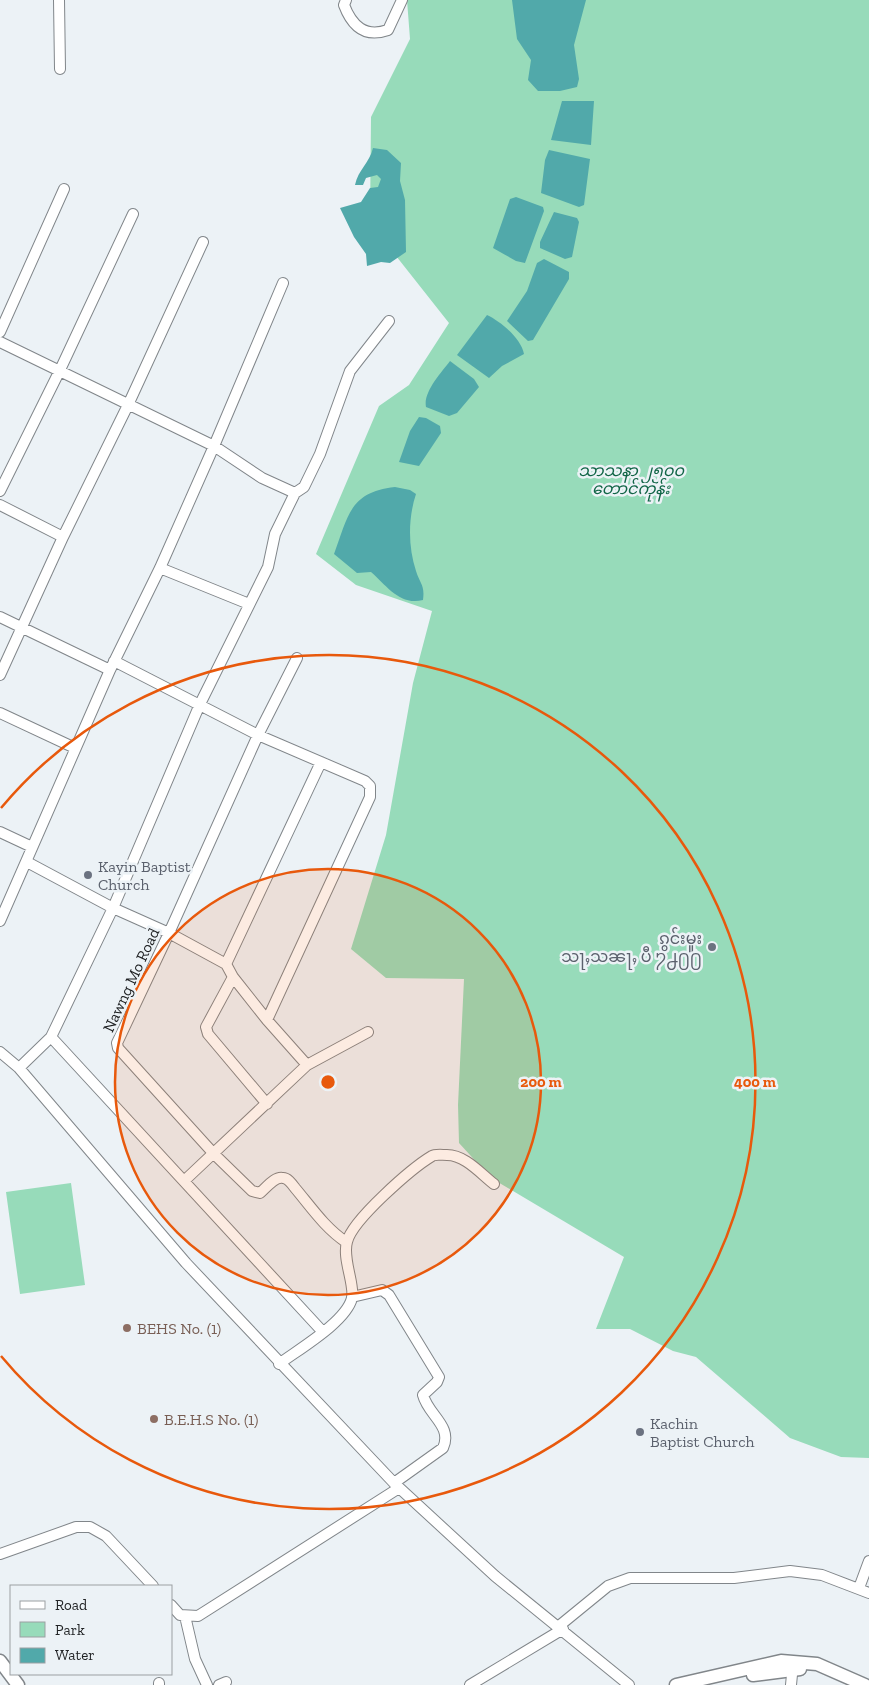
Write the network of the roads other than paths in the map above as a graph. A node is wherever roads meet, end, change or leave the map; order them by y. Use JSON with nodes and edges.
{"nodes":[{"id":1,"x":59,"y":0,"type":"edge"},
{"id":2,"x":346,"y":0,"type":"edge"},
{"id":3,"x":402,"y":0,"type":"edge"},
{"id":4,"x":60,"y":68,"type":"dead end"},
{"id":5,"x":64,"y":189,"type":"dead end"},
{"id":6,"x":133,"y":214,"type":"dead end"},
{"id":7,"x":203,"y":242,"type":"dead end"},
{"id":8,"x":283,"y":284,"type":"dead end"},
{"id":9,"x":389,"y":321,"type":"dead end"},
{"id":10,"x":0,"y":332,"type":"edge"},
{"id":11,"x":0,"y":342,"type":"edge"},
{"id":12,"x":60,"y":370,"type":"junction"},
{"id":13,"x":128,"y":405,"type":"junction"},
{"id":14,"x":214,"y":446,"type":"junction"},
{"id":15,"x":0,"y":491,"type":"edge"},
{"id":16,"x":295,"y":494,"type":"junction"},
{"id":17,"x":0,"y":505,"type":"edge"},
{"id":18,"x":62,"y":537,"type":"junction"},
{"id":19,"x":160,"y":568,"type":"junction"},
{"id":20,"x":249,"y":604,"type":"junction"},
{"id":21,"x":0,"y":617,"type":"edge"},
{"id":22,"x":22,"y":628,"type":"junction"},
{"id":23,"x":297,"y":658,"type":"dead end"},
{"id":24,"x":112,"y":666,"type":"junction"},
{"id":25,"x":0,"y":675,"type":"edge"},
{"id":26,"x":200,"y":704,"type":"junction"},
{"id":27,"x":0,"y":713,"type":"edge"},
{"id":28,"x":258,"y":735,"type":"junction"},
{"id":29,"x":75,"y":748,"type":"junction"},
{"id":30,"x":321,"y":762,"type":"junction"},
{"id":31,"x":0,"y":832,"type":"edge"},
{"id":32,"x":32,"y":847,"type":"junction"},
{"id":33,"x":27,"y":862,"type":"junction"},
{"id":34,"x":113,"y":908,"type":"junction"},
{"id":35,"x":0,"y":921,"type":"edge"},
{"id":36,"x":169,"y":933,"type":"junction"},
{"id":37,"x":226,"y":964,"type":"junction"},
{"id":38,"x":233,"y":977,"type":"junction"},
{"id":39,"x":267,"y":1020,"type":"junction"},
{"id":40,"x":368,"y":1032,"type":"dead end"},
{"id":41,"x":52,"y":1037,"type":"junction"},
{"id":42,"x":0,"y":1052,"type":"edge"},
{"id":43,"x":307,"y":1065,"type":"junction"},
{"id":44,"x":19,"y":1068,"type":"junction"},
{"id":45,"x":267,"y":1104,"type":"junction"},
{"id":46,"x":214,"y":1154,"type":"junction"},
{"id":47,"x":184,"y":1181,"type":"junction"},
{"id":48,"x":494,"y":1184,"type":"dead end"},
{"id":49,"x":346,"y":1242,"type":"junction"},
{"id":50,"x":352,"y":1298,"type":"junction"},
{"id":51,"x":322,"y":1331,"type":"junction"},
{"id":52,"x":279,"y":1364,"type":"junction"},
{"id":53,"x":397,"y":1485,"type":"junction"},
{"id":54,"x":0,"y":1554,"type":"edge"},
{"id":55,"x":869,"y":1561,"type":"edge"},
{"id":56,"x":152,"y":1585,"type":"edge"},
{"id":57,"x":859,"y":1588,"type":"junction"},
{"id":58,"x":869,"y":1593,"type":"edge"},
{"id":59,"x":172,"y":1606,"type":"edge"},
{"id":60,"x":185,"y":1616,"type":"junction"},
{"id":61,"x":561,"y":1628,"type":"junction"},
{"id":62,"x":0,"y":1660,"type":"edge"},
{"id":63,"x":794,"y":1665,"type":"junction"},
{"id":64,"x":0,"y":1674,"type":"edge"},
{"id":65,"x":10,"y":1674,"type":"edge"},
{"id":66,"x":856,"y":1684,"type":"edge"},
{"id":67,"x":8,"y":1685,"type":"edge"},
{"id":68,"x":207,"y":1685,"type":"edge"},
{"id":69,"x":470,"y":1685,"type":"edge"},
{"id":70,"x":629,"y":1685,"type":"edge"},
{"id":71,"x":676,"y":1685,"type":"edge"},
{"id":72,"x":712,"y":1685,"type":"edge"},
{"id":73,"x":791,"y":1685,"type":"edge"}],
"edges":[{"from":1,"to":4,"type":"street"},
{"from":2,"to":3,"type":"street"},
{"from":5,"to":10,"type":"street"},
{"from":6,"to":12,"type":"street"},
{"from":7,"to":13,"type":"street"},
{"from":8,"to":14,"type":"street"},
{"from":9,"to":16,"type":"street"},
{"from":11,"to":12,"type":"street"},
{"from":12,"to":13,"type":"street"},
{"from":12,"to":15,"type":"street"},
{"from":13,"to":14,"type":"street"},
{"from":13,"to":18,"type":"street"},
{"from":14,"to":16,"type":"street"},
{"from":14,"to":19,"type":"street"},
{"from":16,"to":20,"type":"street"},
{"from":17,"to":18,"type":"street"},
{"from":18,"to":22,"type":"street"},
{"from":19,"to":20,"type":"street"},
{"from":19,"to":24,"type":"street"},
{"from":20,"to":26,"type":"street"},
{"from":21,"to":22,"type":"street"},
{"from":22,"to":24,"type":"street"},
{"from":22,"to":25,"type":"street"},
{"from":23,"to":28,"type":"street","name":"Nawng Mo Road"},
{"from":24,"to":26,"type":"street"},
{"from":24,"to":29,"type":"street"},
{"from":26,"to":28,"type":"street"},
{"from":26,"to":34,"type":"street"},
{"from":27,"to":29,"type":"street"},
{"from":28,"to":30,"type":"street"},
{"from":28,"to":36,"type":"street","name":"Nawng Mo Road"},
{"from":29,"to":32,"type":"street"},
{"from":30,"to":37,"type":"street"},
{"from":30,"to":39,"type":"street"},
{"from":31,"to":32,"type":"street"},
{"from":32,"to":33,"type":"street"},
{"from":33,"to":34,"type":"street"},
{"from":33,"to":35,"type":"street"},
{"from":34,"to":36,"type":"street"},
{"from":34,"to":41,"type":"street"},
{"from":36,"to":37,"type":"street"},
{"from":36,"to":46,"type":"street","name":"Nawng Mo Road"},
{"from":37,"to":38,"type":"street"},
{"from":38,"to":39,"type":"street"},
{"from":38,"to":45,"type":"street"},
{"from":39,"to":43,"type":"street"},
{"from":40,"to":43,"type":"street"},
{"from":41,"to":44,"type":"street"},
{"from":41,"to":47,"type":"street"},
{"from":42,"to":44,"type":"street"},
{"from":43,"to":45,"type":"street"},
{"from":44,"to":52,"type":"street"},
{"from":45,"to":46,"type":"street"},
{"from":46,"to":47,"type":"street"},
{"from":46,"to":49,"type":"street","name":"Nawng Mo Road"},
{"from":47,"to":51,"type":"street"},
{"from":48,"to":49,"type":"street"},
{"from":49,"to":50,"type":"street"},
{"from":50,"to":51,"type":"street"},
{"from":50,"to":53,"type":"street"},
{"from":51,"to":52,"type":"street"},
{"from":52,"to":53,"type":"street"},
{"from":53,"to":60,"type":"street"},
{"from":53,"to":61,"type":"street"},
{"from":54,"to":56,"type":"street"},
{"from":55,"to":57,"type":"street"},
{"from":57,"to":58,"type":"street"},
{"from":57,"to":61,"type":"street"},
{"from":59,"to":60,"type":"street"},
{"from":60,"to":68,"type":"street"},
{"from":61,"to":69,"type":"street"},
{"from":61,"to":70,"type":"street"},
{"from":62,"to":65,"type":"main road"},
{"from":63,"to":66,"type":"main road"},
{"from":63,"to":71,"type":"main road"},
{"from":63,"to":72,"type":"main road"},
{"from":63,"to":73,"type":"street"},
{"from":64,"to":67,"type":"main road"}]}
